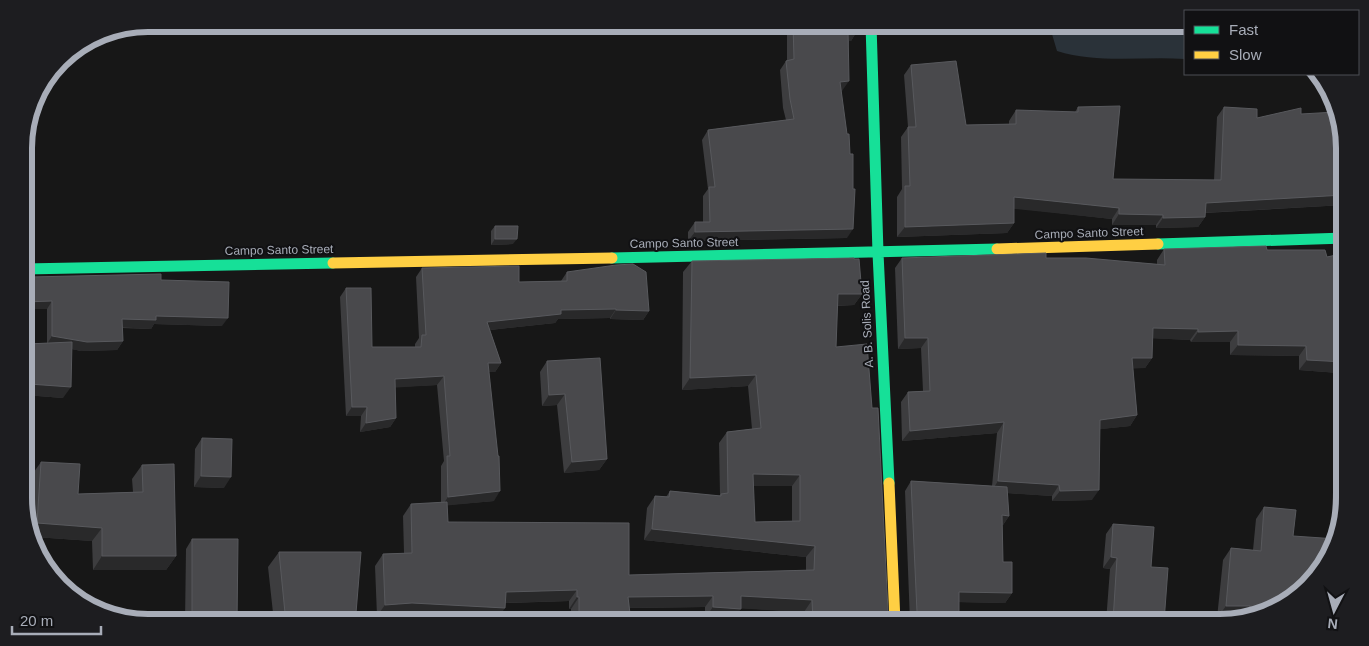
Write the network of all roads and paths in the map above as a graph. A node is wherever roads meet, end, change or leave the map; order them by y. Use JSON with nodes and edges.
{"nodes":[{"id":1,"x":871,"y":32,"type":"edge"},
{"id":2,"x":1336,"y":238,"type":"edge"},
{"id":3,"x":878,"y":253,"type":"junction"},
{"id":4,"x":33,"y":269,"type":"edge"},
{"id":5,"x":895,"y":613,"type":"edge"}],
"edges":[{"from":1,"to":3,"type":"street","name":"A. B. Solis Road"},
{"from":2,"to":3,"type":"street","name":"Campo Santo Street"},
{"from":3,"to":4,"type":"street","name":"Campo Santo Street"},
{"from":3,"to":5,"type":"street","name":"A. B. Solis Road"}]}
